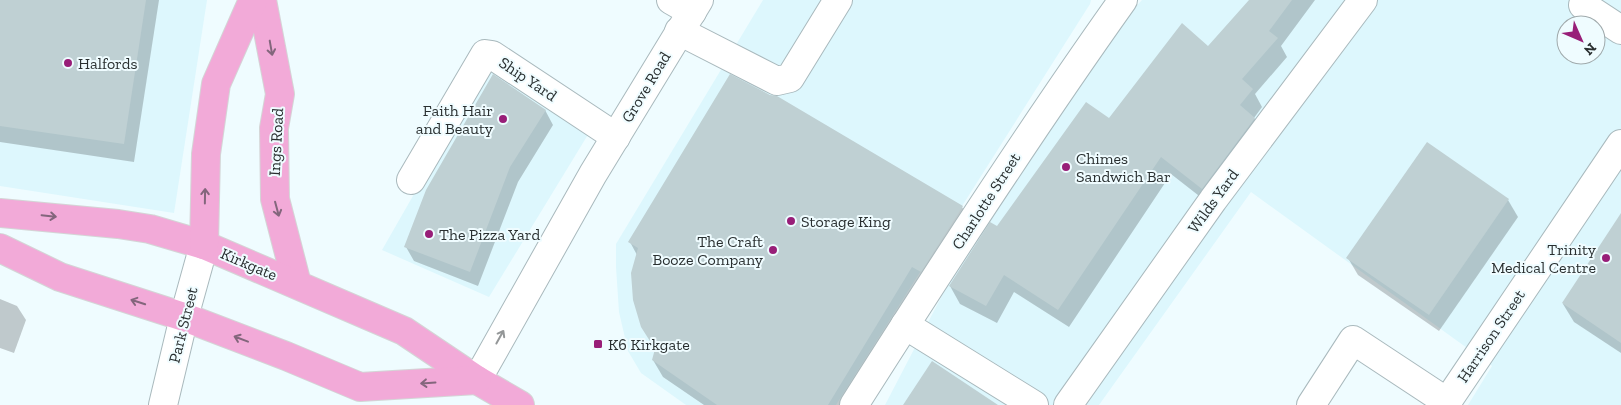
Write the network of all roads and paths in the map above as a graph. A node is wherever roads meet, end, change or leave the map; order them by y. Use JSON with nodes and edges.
{"nodes":[{"id":1,"x":253,"y":0,"type":"edge"},
{"id":2,"x":262,"y":0,"type":"edge"},
{"id":3,"x":838,"y":0,"type":"edge"},
{"id":4,"x":1123,"y":0,"type":"edge"},
{"id":5,"x":1364,"y":0,"type":"edge"},
{"id":6,"x":1583,"y":5,"type":"dead end"},
{"id":7,"x":685,"y":11,"type":"edge"},
{"id":8,"x":1621,"y":30,"type":"edge"},
{"id":9,"x":616,"y":137,"type":"junction"},
{"id":10,"x":1621,"y":144,"type":"edge"},
{"id":11,"x":411,"y":180,"type":"dead end"},
{"id":12,"x":0,"y":212,"type":"edge"},
{"id":13,"x":204,"y":245,"type":"junction"},
{"id":14,"x":0,"y":248,"type":"edge"},
{"id":15,"x":297,"y":284,"type":"junction"},
{"id":16,"x":184,"y":317,"type":"junction"},
{"id":17,"x":905,"y":325,"type":"junction"},
{"id":18,"x":476,"y":380,"type":"junction"},
{"id":19,"x":1446,"y":404,"type":"edge"},
{"id":20,"x":164,"y":405,"type":"edge"},
{"id":21,"x":520,"y":405,"type":"edge"},
{"id":22,"x":854,"y":405,"type":"edge"},
{"id":23,"x":1034,"y":405,"type":"edge"},
{"id":24,"x":1068,"y":405,"type":"edge"},
{"id":25,"x":1311,"y":405,"type":"edge"}],
"edges":[{"from":13,"to":1,"type":"highway","one_way":true},
{"from":2,"to":15,"type":"highway","name":"Ings Road","one_way":true},
{"from":3,"to":7,"type":"street"},
{"from":4,"to":17,"type":"street","name":"Charlotte Street"},
{"from":5,"to":24,"type":"street","name":"Wilds Yard"},
{"from":6,"to":8,"type":"street"},
{"from":7,"to":9,"type":"street","name":"Grove Road"},
{"from":9,"to":11,"type":"street","name":"Ship Yard"},
{"from":18,"to":9,"type":"street","name":"Grove Road","one_way":true},
{"from":10,"to":19,"type":"street","name":"Harrison Street"},
{"from":12,"to":13,"type":"highway","name":"Kirkgate","one_way":true},
{"from":13,"to":15,"type":"highway","name":"Kirkgate"},
{"from":13,"to":16,"type":"street","name":"Park Street"},
{"from":16,"to":14,"type":"highway","one_way":true},
{"from":15,"to":18,"type":"highway","name":"Kirkgate"},
{"from":18,"to":16,"type":"highway","one_way":true},
{"from":16,"to":20,"type":"street","name":"Park Street"},
{"from":17,"to":22,"type":"street","name":"Charlotte Street"},
{"from":17,"to":23,"type":"street"},
{"from":18,"to":21,"type":"highway","name":"Kirkgate"},
{"from":19,"to":25,"type":"street"}]}
